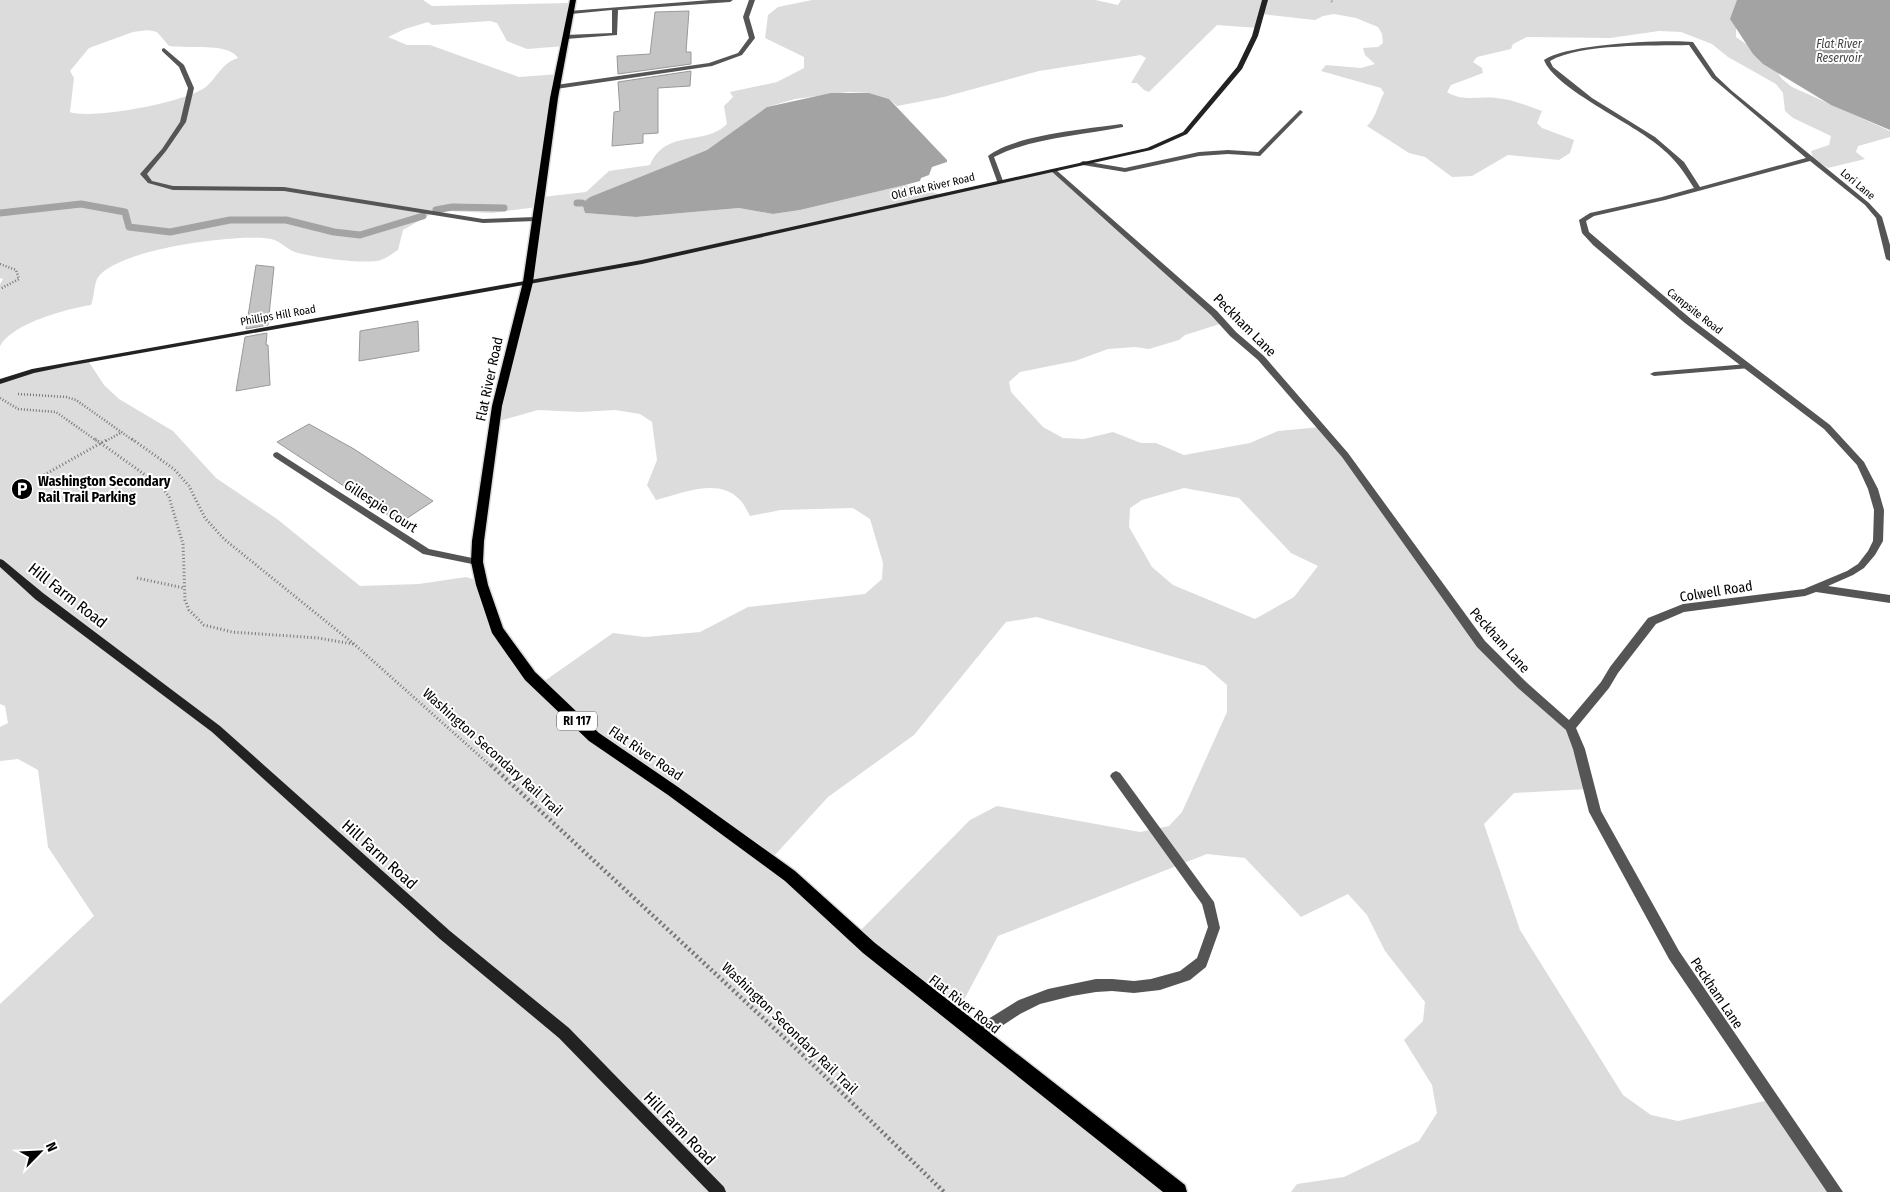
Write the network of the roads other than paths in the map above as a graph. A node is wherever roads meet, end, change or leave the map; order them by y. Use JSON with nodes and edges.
{"nodes":[{"id":1,"x":730,"y":0,"type":"edge"},
{"id":2,"x":752,"y":0,"type":"edge"},
{"id":3,"x":1265,"y":0,"type":"edge"},
{"id":4,"x":572,"y":6,"type":"edge"},
{"id":5,"x":615,"y":9,"type":"junction"},
{"id":6,"x":566,"y":37,"type":"junction"},
{"id":7,"x":164,"y":50,"type":"dead end"},
{"id":8,"x":556,"y":87,"type":"junction"},
{"id":9,"x":1300,"y":112,"type":"dead end"},
{"id":10,"x":1121,"y":126,"type":"dead end"},
{"id":11,"x":1812,"y":158,"type":"junction"},
{"id":12,"x":1082,"y":163,"type":"junction"},
{"id":13,"x":1053,"y":170,"type":"junction"},
{"id":14,"x":1000,"y":181,"type":"junction"},
{"id":15,"x":1698,"y":189,"type":"junction"},
{"id":16,"x":536,"y":219,"type":"junction"},
{"id":17,"x":1890,"y":259,"type":"edge"},
{"id":18,"x":528,"y":282,"type":"junction"},
{"id":19,"x":1747,"y":366,"type":"junction"},
{"id":20,"x":1654,"y":374,"type":"dead end"},
{"id":21,"x":0,"y":382,"type":"edge"},
{"id":22,"x":277,"y":455,"type":"dead end"},
{"id":23,"x":0,"y":562,"type":"edge"},
{"id":24,"x":478,"y":562,"type":"junction"},
{"id":25,"x":1815,"y":588,"type":"junction"},
{"id":26,"x":1890,"y":598,"type":"edge"},
{"id":27,"x":1570,"y":727,"type":"junction"},
{"id":28,"x":1116,"y":776,"type":"dead end"},
{"id":29,"x":977,"y":1034,"type":"junction"},
{"id":30,"x":719,"y":1192,"type":"edge"},
{"id":31,"x":1178,"y":1192,"type":"edge"},
{"id":32,"x":1836,"y":1192,"type":"edge"}],
"edges":[{"from":1,"to":5,"type":"street"},
{"from":2,"to":8,"type":"street"},
{"from":3,"to":12,"type":"street","name":"Old Flat River Road"},
{"from":4,"to":5,"type":"street"},
{"from":4,"to":6,"type":"main road","name":"Flat River Road","number":"RI 117"},
{"from":5,"to":6,"type":"street"},
{"from":6,"to":8,"type":"main road","name":"Flat River Road","number":"RI 117"},
{"from":7,"to":16,"type":"street"},
{"from":8,"to":16,"type":"main road","name":"Flat River Road","number":"RI 117"},
{"from":9,"to":12,"type":"street"},
{"from":10,"to":14,"type":"street"},
{"from":11,"to":15,"type":"street","name":"Campsite Road"},
{"from":11,"to":15,"type":"street","name":"Lori Lane"},
{"from":11,"to":17,"type":"street","name":"Lori Lane"},
{"from":12,"to":13,"type":"street","name":"Old Flat River Road"},
{"from":13,"to":14,"type":"street","name":"Old Flat River Road"},
{"from":13,"to":27,"type":"street","name":"Peckham Lane"},
{"from":14,"to":18,"type":"street","name":"Old Flat River Road"},
{"from":15,"to":19,"type":"street","name":"Campsite Road"},
{"from":16,"to":18,"type":"main road","name":"Flat River Road","number":"RI 117"},
{"from":18,"to":21,"type":"street","name":"Phillips Hill Road"},
{"from":18,"to":24,"type":"main road","name":"Flat River Road","number":"RI 117"},
{"from":19,"to":20,"type":"street"},
{"from":19,"to":25,"type":"street","name":"Campsite Road"},
{"from":22,"to":24,"type":"street","name":"Gillespie Court"},
{"from":23,"to":30,"type":"street","name":"Hill Farm Road"},
{"from":24,"to":29,"type":"main road","name":"Flat River Road","number":"RI 117"},
{"from":25,"to":26,"type":"street","name":"Colwell Road"},
{"from":25,"to":27,"type":"street","name":"Colwell Road"},
{"from":27,"to":32,"type":"street","name":"Peckham Lane"},
{"from":28,"to":29,"type":"street"},
{"from":29,"to":31,"type":"main road","name":"Flat River Road","number":"RI 117"}]}
